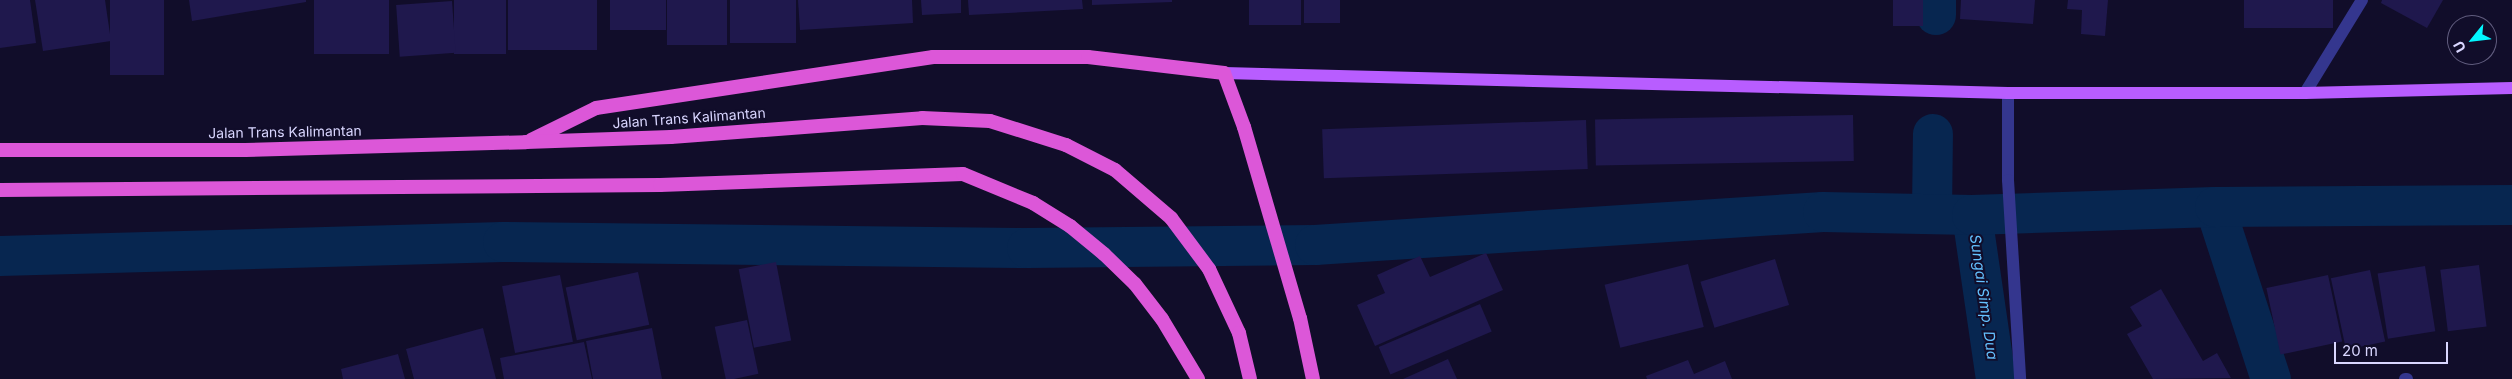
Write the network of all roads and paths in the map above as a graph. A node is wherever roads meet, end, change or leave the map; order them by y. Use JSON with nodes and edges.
{"nodes":[{"id":1,"x":2362,"y":0,"type":"edge"},
{"id":2,"x":1224,"y":73,"type":"junction"},
{"id":3,"x":2512,"y":88,"type":"edge"},
{"id":4,"x":2008,"y":93,"type":"junction"},
{"id":5,"x":2305,"y":93,"type":"junction"},
{"id":6,"x":526,"y":142,"type":"junction"},
{"id":7,"x":0,"y":150,"type":"edge"},
{"id":8,"x":0,"y":190,"type":"edge"},
{"id":9,"x":1198,"y":379,"type":"edge"},
{"id":10,"x":1250,"y":379,"type":"edge"},
{"id":11,"x":1313,"y":379,"type":"edge"},
{"id":12,"x":2020,"y":379,"type":"edge"}],
"edges":[{"from":1,"to":5,"type":"street"},
{"from":2,"to":4,"type":"main road"},
{"from":2,"to":6,"type":"highway"},
{"from":2,"to":11,"type":"highway"},
{"from":3,"to":5,"type":"main road"},
{"from":4,"to":5,"type":"main road"},
{"from":4,"to":12,"type":"street"},
{"from":6,"to":7,"type":"highway","name":"Jalan Trans Kalimantan"},
{"from":6,"to":10,"type":"highway","name":"Jalan Trans Kalimantan"},
{"from":8,"to":9,"type":"highway"}]}
